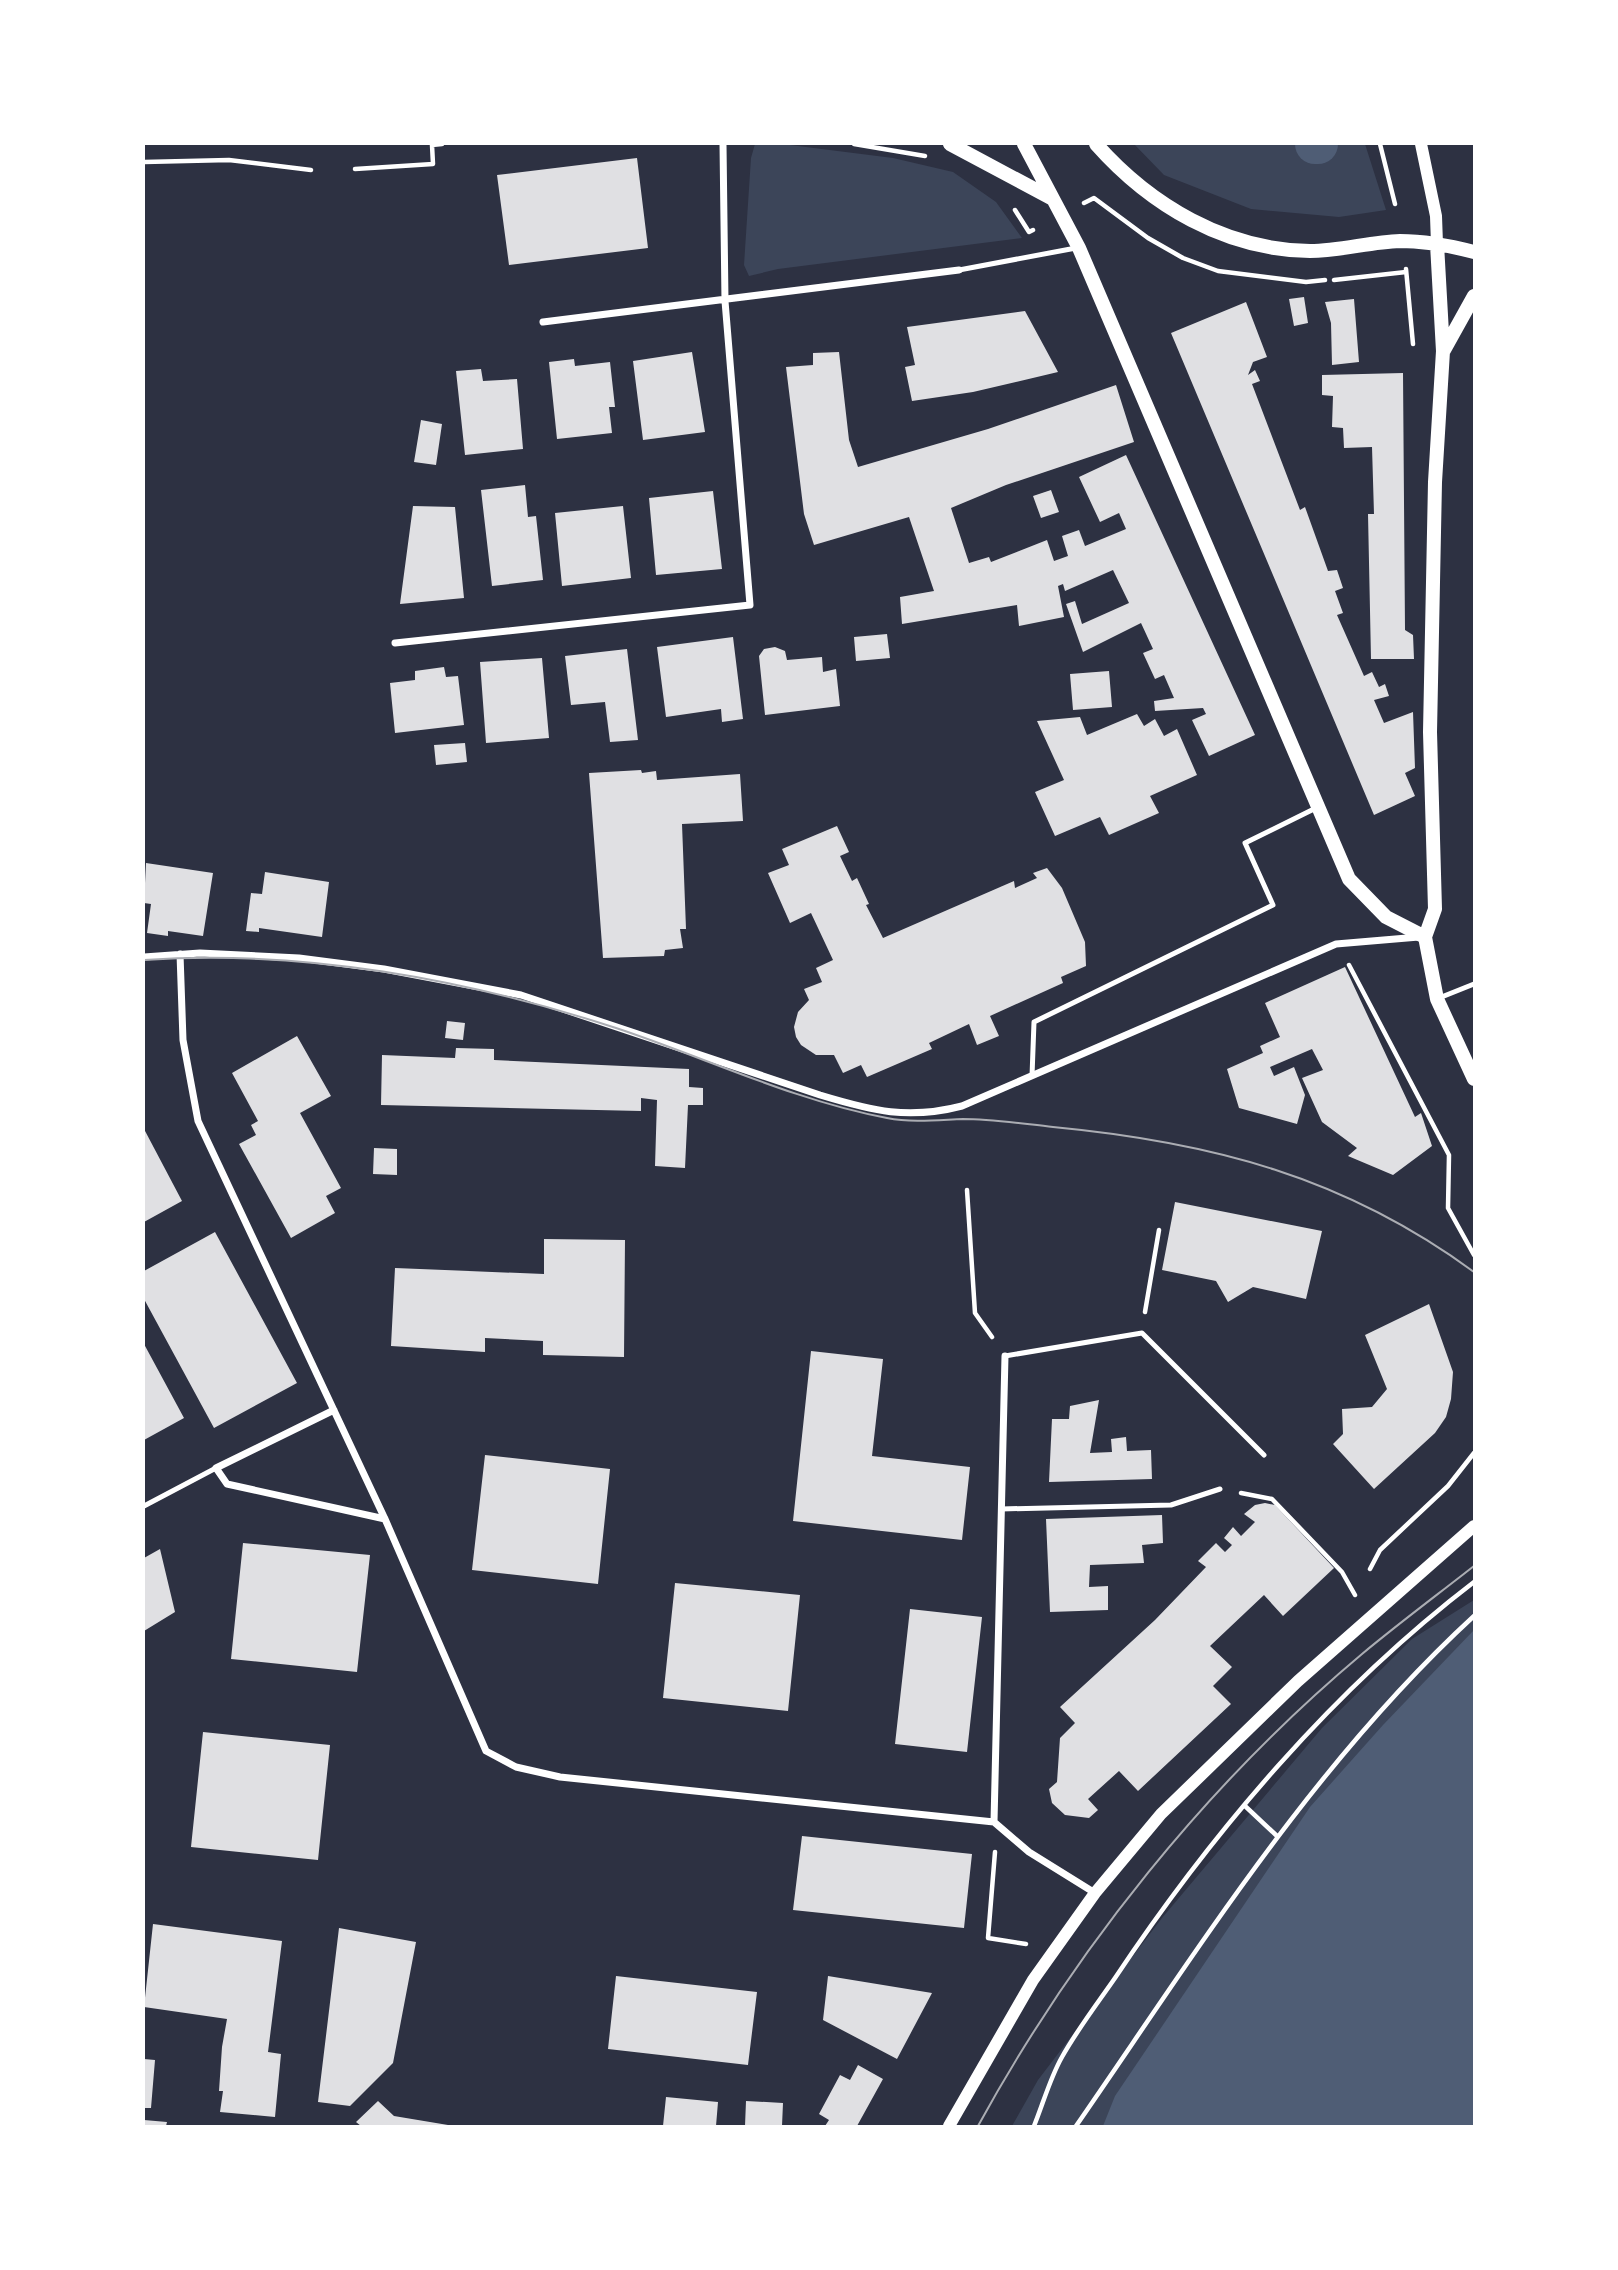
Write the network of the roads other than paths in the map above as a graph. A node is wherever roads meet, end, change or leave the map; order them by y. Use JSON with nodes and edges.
{"nodes":[{"id":1,"x":723,"y":144,"type":"edge"},
{"id":2,"x":950,"y":144,"type":"edge"},
{"id":3,"x":1024,"y":144,"type":"edge"},
{"id":4,"x":1096,"y":144,"type":"edge"},
{"id":5,"x":1421,"y":144,"type":"edge"},
{"id":6,"x":1054,"y":200,"type":"junction"},
{"id":7,"x":1437,"y":244,"type":"junction"},
{"id":8,"x":1079,"y":248,"type":"junction"},
{"id":9,"x":1475,"y":252,"type":"edge"},
{"id":10,"x":959,"y":271,"type":"joint"},
{"id":11,"x":1475,"y":296,"type":"edge"},
{"id":12,"x":725,"y":302,"type":"junction"},
{"id":13,"x":543,"y":323,"type":"dead end"},
{"id":14,"x":1443,"y":351,"type":"junction"},
{"id":15,"x":395,"y":643,"type":"dead end"},
{"id":16,"x":1318,"y":807,"type":"junction"},
{"id":17,"x":1425,"y":937,"type":"junction"},
{"id":18,"x":180,"y":954,"type":"junction"},
{"id":19,"x":144,"y":957,"type":"edge"},
{"id":20,"x":1475,"y":984,"type":"edge"},
{"id":21,"x":1437,"y":999,"type":"junction"},
{"id":22,"x":1032,"y":1077,"type":"junction"},
{"id":23,"x":1475,"y":1079,"type":"edge"},
{"id":24,"x":1005,"y":1356,"type":"joint"},
{"id":25,"x":334,"y":1410,"type":"junction"},
{"id":26,"x":1264,"y":1455,"type":"dead end"},
{"id":27,"x":216,"y":1468,"type":"junction"},
{"id":28,"x":1220,"y":1489,"type":"road end"},
{"id":29,"x":144,"y":1506,"type":"edge"},
{"id":30,"x":1001,"y":1509,"type":"junction"},
{"id":31,"x":385,"y":1519,"type":"junction"},
{"id":32,"x":1475,"y":1520,"type":"edge"},
{"id":33,"x":1469,"y":1530,"type":"edge"},
{"id":34,"x":994,"y":1822,"type":"junction"},
{"id":35,"x":1095,"y":1893,"type":"junction"},
{"id":36,"x":949,"y":2126,"type":"edge"}],
"edges":[{"from":1,"to":12,"type":"street"},
{"from":2,"to":6,"type":"main road"},
{"from":3,"to":6,"type":"main road"},
{"from":4,"to":7,"type":"main road"},
{"from":5,"to":7,"type":"street"},
{"from":6,"to":8,"type":"main road"},
{"from":7,"to":9,"type":"main road"},
{"from":7,"to":14,"type":"main road"},
{"from":8,"to":10,"type":"lane"},
{"from":8,"to":16,"type":"main road"},
{"from":10,"to":12,"type":"street"},
{"from":11,"to":14,"type":"main road"},
{"from":12,"to":13,"type":"street"},
{"from":12,"to":15,"type":"street"},
{"from":14,"to":17,"type":"main road"},
{"from":16,"to":17,"type":"main road"},
{"from":16,"to":22,"type":"lane"},
{"from":17,"to":21,"type":"main road"},
{"from":17,"to":22,"type":"street"},
{"from":18,"to":19,"type":"street"},
{"from":18,"to":22,"type":"street"},
{"from":18,"to":25,"type":"street"},
{"from":20,"to":21,"type":"lane"},
{"from":21,"to":23,"type":"main road"},
{"from":24,"to":26,"type":"lane"},
{"from":24,"to":30,"type":"street"},
{"from":25,"to":27,"type":"street"},
{"from":25,"to":31,"type":"street"},
{"from":27,"to":29,"type":"lane"},
{"from":27,"to":31,"type":"street"},
{"from":28,"to":30,"type":"lane"},
{"from":30,"to":34,"type":"street"},
{"from":31,"to":34,"type":"street"},
{"from":32,"to":33,"type":"street"},
{"from":33,"to":35,"type":"street"},
{"from":34,"to":35,"type":"street"},
{"from":35,"to":36,"type":"street"}]}
